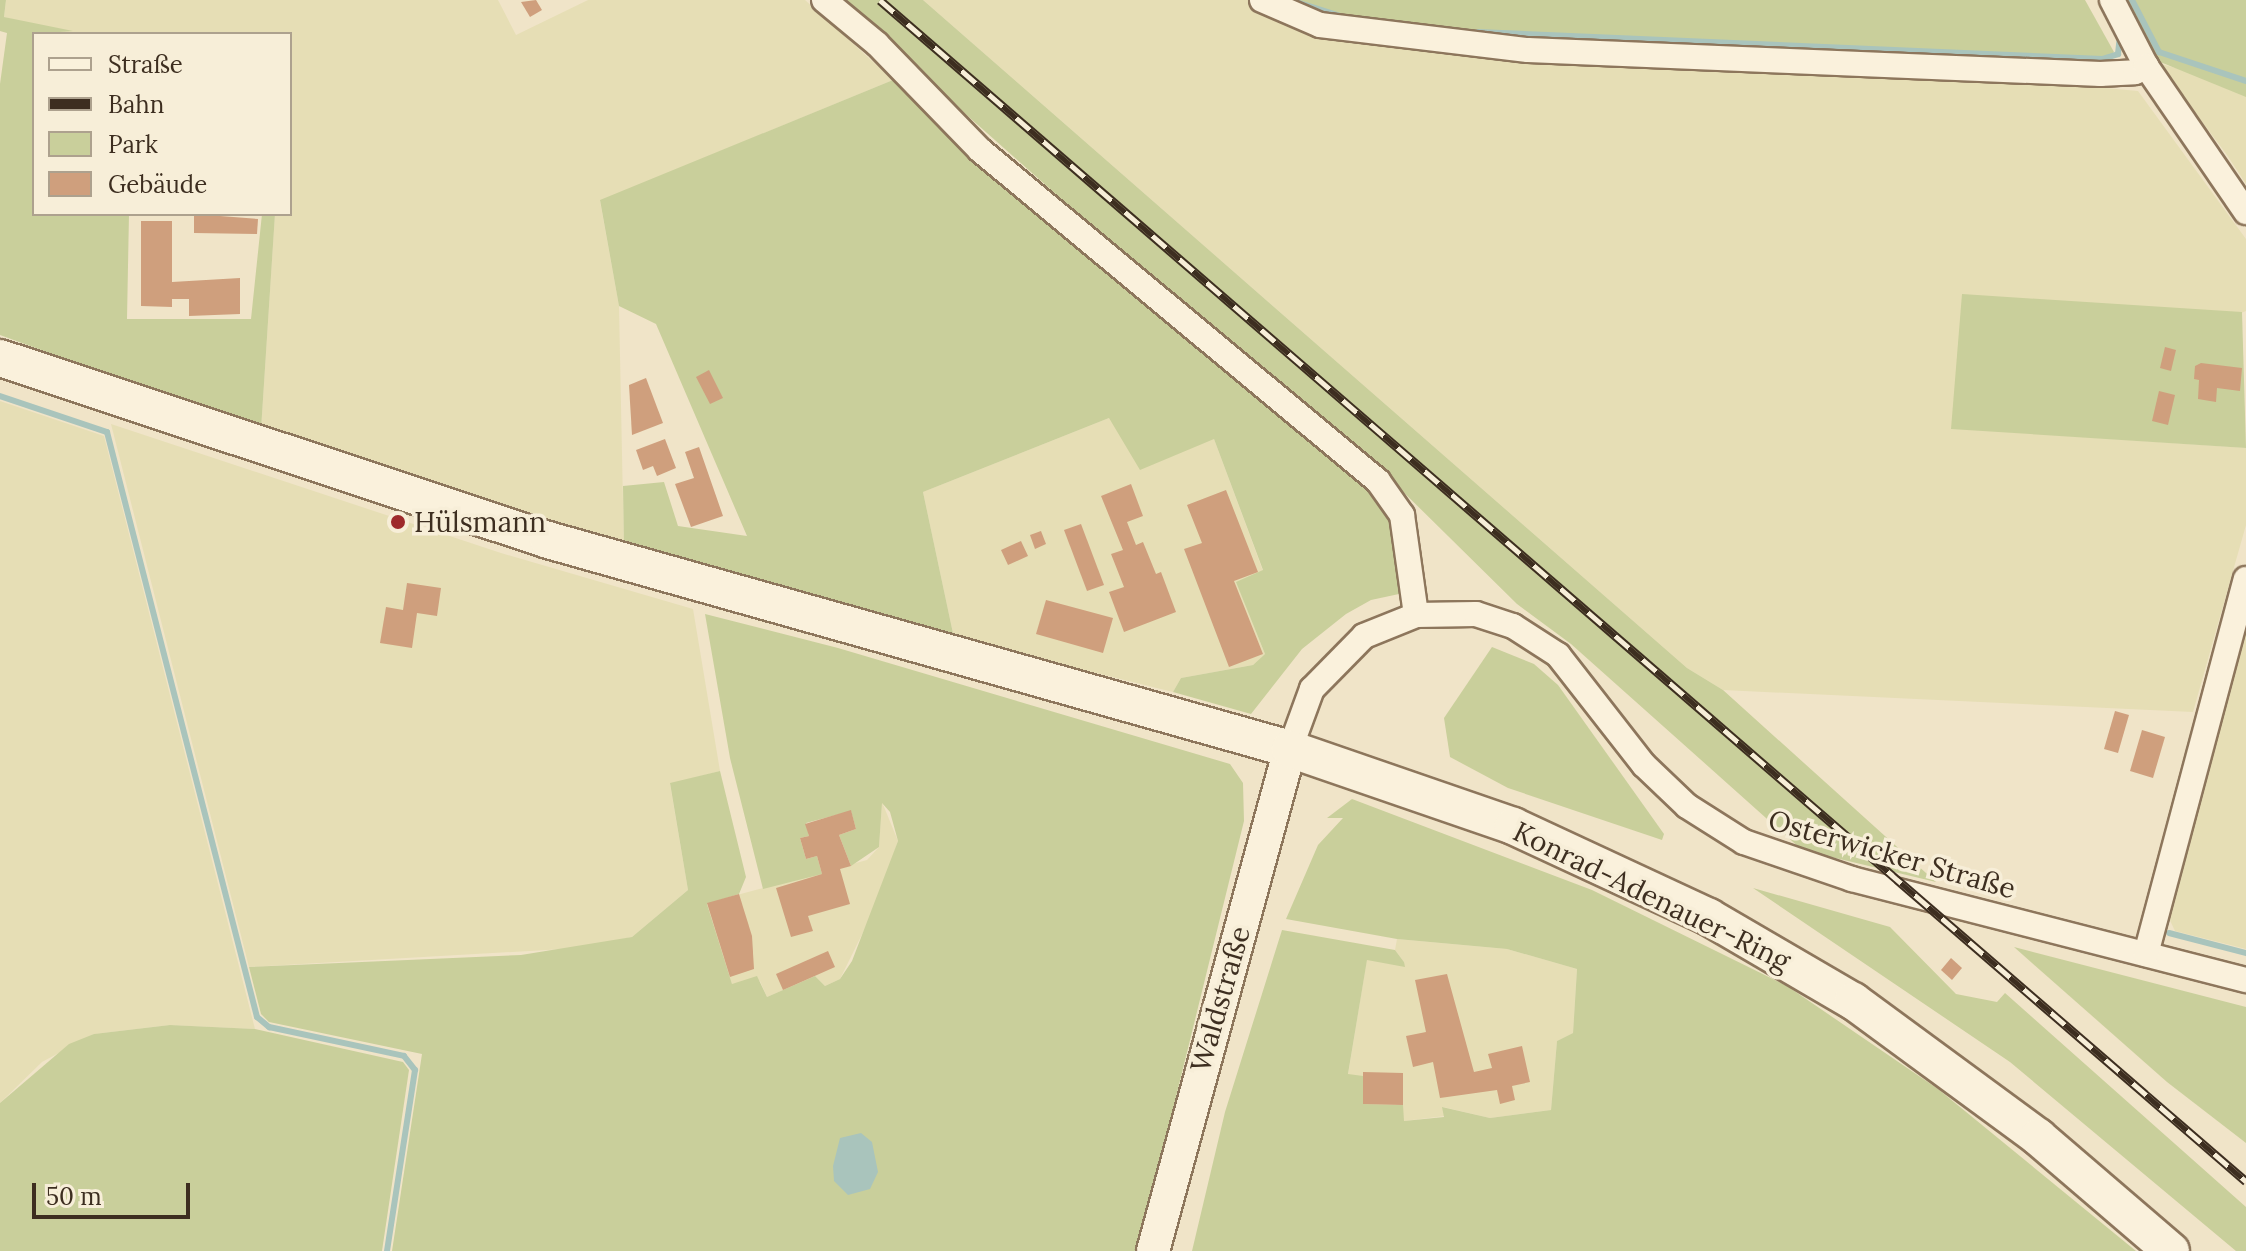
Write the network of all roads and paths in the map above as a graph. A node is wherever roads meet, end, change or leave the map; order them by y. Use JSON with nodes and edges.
{"nodes":[{"id":1,"x":824,"y":0,"type":"edge"},
{"id":2,"x":1262,"y":0,"type":"edge"},
{"id":3,"x":2112,"y":0,"type":"edge"},
{"id":4,"x":2146,"y":66,"type":"junction"},
{"id":5,"x":2246,"y":212,"type":"edge"},
{"id":6,"x":0,"y":358,"type":"edge"},
{"id":7,"x":2246,"y":579,"type":"edge"},
{"id":8,"x":1416,"y":615,"type":"junction"},
{"id":9,"x":1290,"y":749,"type":"junction"},
{"id":10,"x":2146,"y":954,"type":"junction"},
{"id":11,"x":2246,"y":980,"type":"edge"},
{"id":12,"x":1153,"y":1251,"type":"edge"},
{"id":13,"x":2171,"y":1251,"type":"edge"}],
"edges":[{"from":1,"to":8,"type":"street"},
{"from":2,"to":4,"type":"street"},
{"from":3,"to":4,"type":"street"},
{"from":4,"to":5,"type":"street"},
{"from":6,"to":9,"type":"main road","name":"Konrad-Adenauer-Ring"},
{"from":7,"to":10,"type":"street"},
{"from":8,"to":9,"type":"street","name":"Osterwicker Straße"},
{"from":8,"to":10,"type":"street","name":"Osterwicker Straße"},
{"from":9,"to":12,"type":"street","name":"Waldstraße"},
{"from":9,"to":13,"type":"main road","name":"Konrad-Adenauer-Ring"},
{"from":10,"to":11,"type":"street","name":"Osterwicker Straße"}]}
